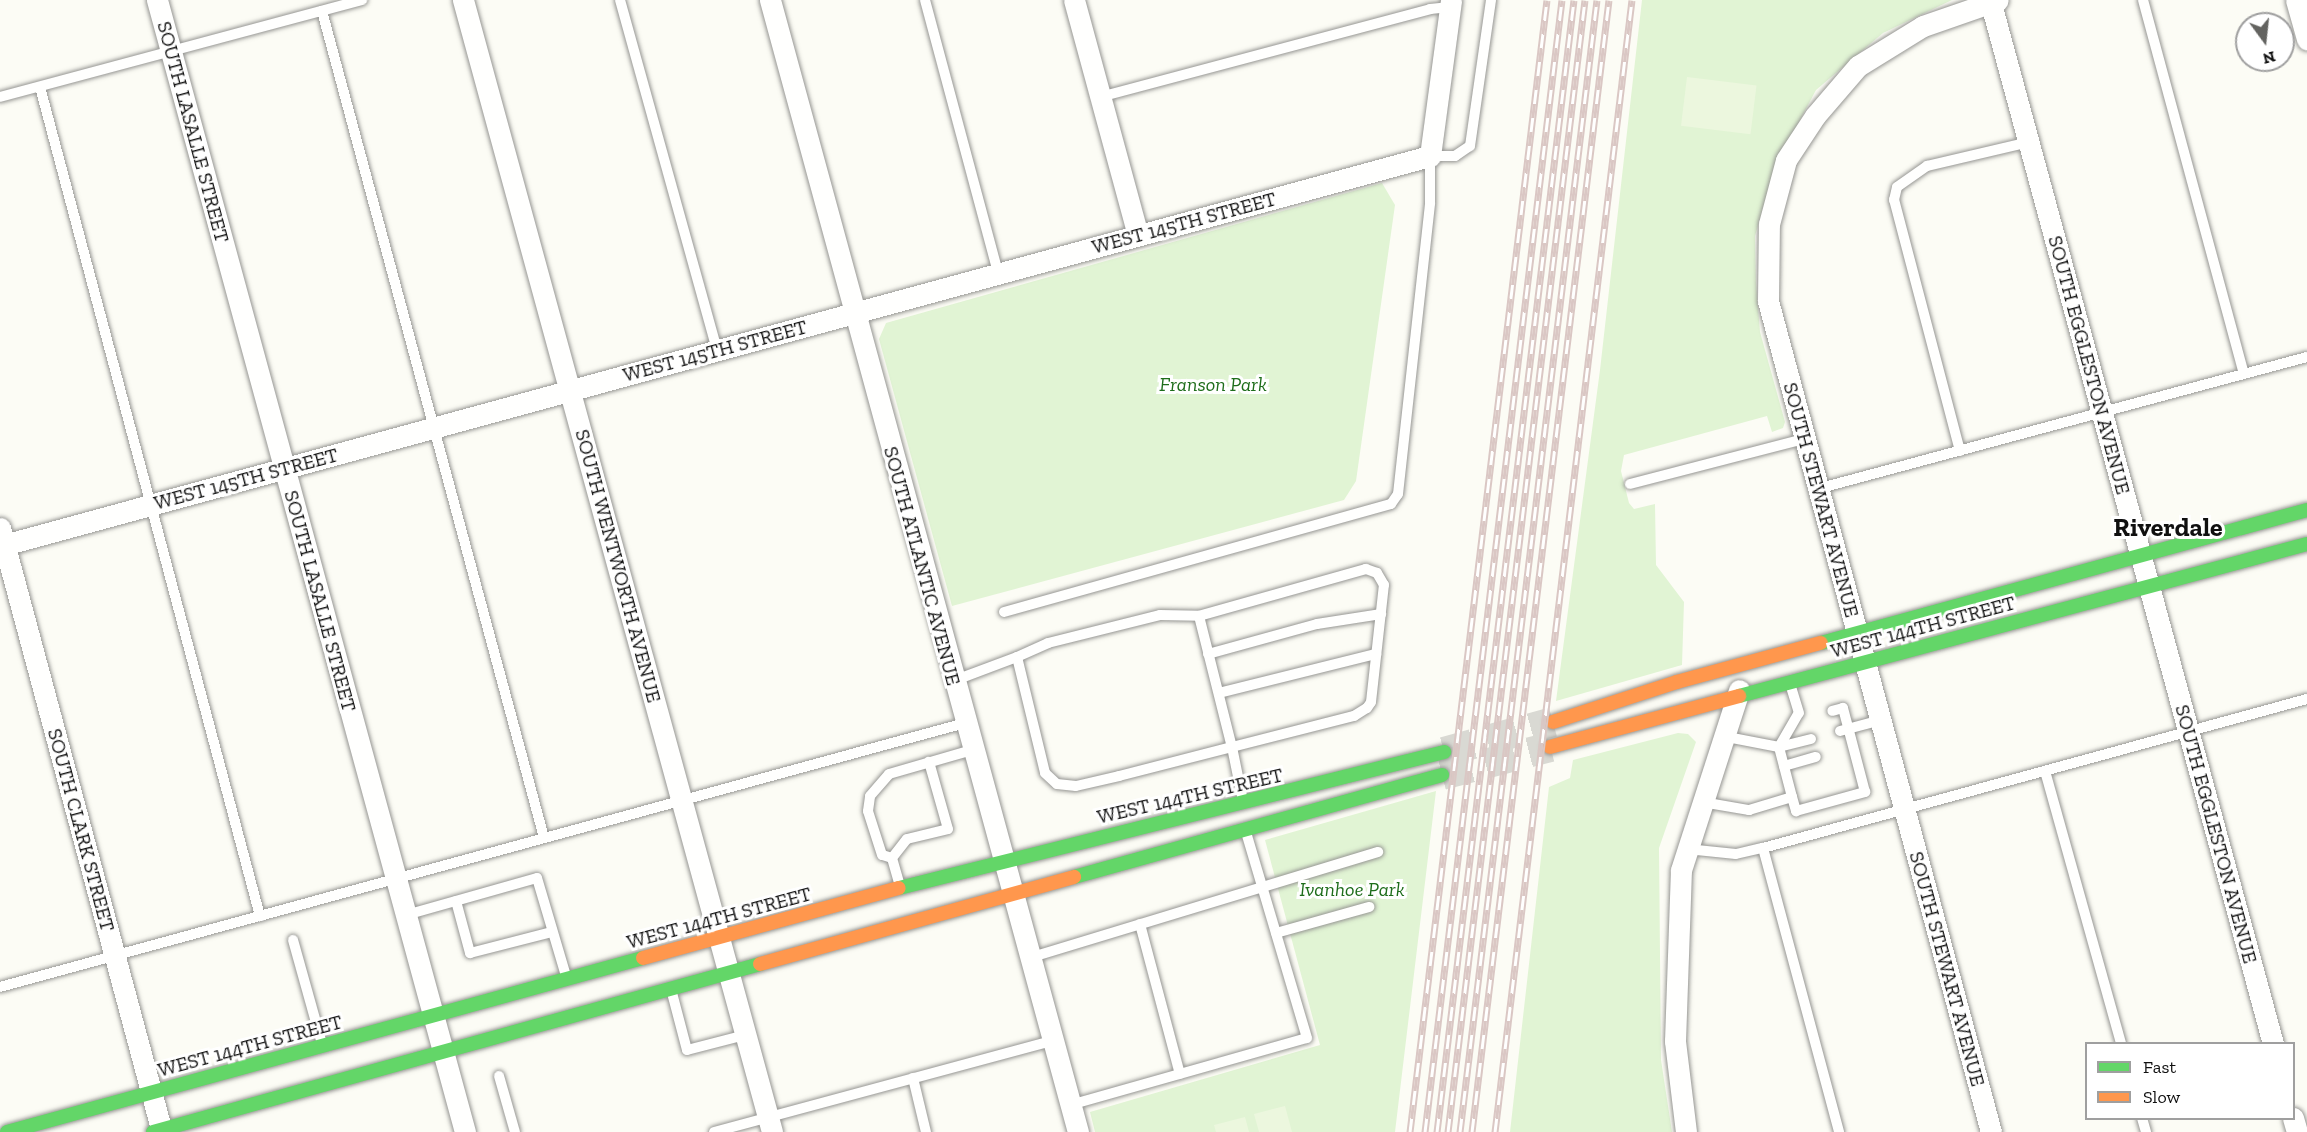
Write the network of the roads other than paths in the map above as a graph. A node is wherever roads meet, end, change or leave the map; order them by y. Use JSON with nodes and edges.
{"nodes":[{"id":1,"x":157,"y":0,"type":"edge"},
{"id":2,"x":362,"y":0,"type":"edge"},
{"id":3,"x":463,"y":0,"type":"edge"},
{"id":4,"x":620,"y":0,"type":"edge"},
{"id":5,"x":770,"y":0,"type":"edge"},
{"id":6,"x":925,"y":0,"type":"edge"},
{"id":7,"x":1074,"y":0,"type":"edge"},
{"id":8,"x":1491,"y":0,"type":"edge"},
{"id":9,"x":2143,"y":0,"type":"edge"},
{"id":10,"x":2296,"y":0,"type":"edge"},
{"id":11,"x":1993,"y":1,"type":"edge"},
{"id":12,"x":1450,"y":4,"type":"edge"},
{"id":13,"x":322,"y":11,"type":"junction"},
{"id":14,"x":2307,"y":39,"type":"edge"},
{"id":15,"x":171,"y":52,"type":"junction"},
{"id":16,"x":40,"y":87,"type":"junction"},
{"id":17,"x":1100,"y":97,"type":"junction"},
{"id":18,"x":0,"y":98,"type":"edge"},
{"id":19,"x":2029,"y":142,"type":"junction"},
{"id":20,"x":1430,"y":156,"type":"junction"},
{"id":21,"x":1138,"y":235,"type":"junction"},
{"id":22,"x":998,"y":273,"type":"junction"},
{"id":23,"x":854,"y":313,"type":"junction"},
{"id":24,"x":717,"y":350,"type":"junction"},
{"id":25,"x":2307,"y":357,"type":"edge"},
{"id":26,"x":2244,"y":374,"type":"junction"},
{"id":27,"x":570,"y":390,"type":"junction"},
{"id":28,"x":2102,"y":412,"type":"junction"},
{"id":29,"x":434,"y":428,"type":"junction"},
{"id":30,"x":1804,"y":440,"type":"junction"},
{"id":31,"x":1960,"y":450,"type":"junction"},
{"id":32,"x":284,"y":468,"type":"junction"},
{"id":33,"x":1630,"y":484,"type":"dead end"},
{"id":34,"x":1817,"y":489,"type":"junction"},
{"id":35,"x":151,"y":505,"type":"junction"},
{"id":36,"x":2307,"y":510,"type":"edge"},
{"id":37,"x":1,"y":539,"type":"edge"},
{"id":38,"x":2307,"y":544,"type":"edge"},
{"id":39,"x":2141,"y":556,"type":"junction"},
{"id":40,"x":2149,"y":587,"type":"junction"},
{"id":41,"x":1004,"y":612,"type":"dead end"},
{"id":42,"x":1381,"y":614,"type":"junction"},
{"id":43,"x":1198,"y":616,"type":"junction"},
{"id":44,"x":1857,"y":633,"type":"junction"},
{"id":45,"x":1208,"y":654,"type":"junction"},
{"id":46,"x":1376,"y":654,"type":"junction"},
{"id":47,"x":1017,"y":657,"type":"junction"},
{"id":48,"x":1758,"y":660,"type":"junction"},
{"id":49,"x":1865,"y":663,"type":"junction"},
{"id":50,"x":953,"y":681,"type":"junction"},
{"id":51,"x":1790,"y":684,"type":"junction"},
{"id":52,"x":1219,"y":693,"type":"junction"},
{"id":53,"x":1733,"y":699,"type":"junction"},
{"id":54,"x":2307,"y":699,"type":"edge"},
{"id":55,"x":1832,"y":711,"type":"dead end"},
{"id":56,"x":1881,"y":720,"type":"junction"},
{"id":57,"x":1553,"y":722,"type":"tunnel mouth"},
{"id":58,"x":964,"y":723,"type":"junction"},
{"id":59,"x":1844,"y":730,"type":"junction"},
{"id":60,"x":2188,"y":732,"type":"junction"},
{"id":61,"x":1722,"y":736,"type":"junction"},
{"id":62,"x":1811,"y":739,"type":"dead end"},
{"id":63,"x":1232,"y":747,"type":"junction"},
{"id":64,"x":1550,"y":747,"type":"tunnel mouth"},
{"id":65,"x":1779,"y":747,"type":"junction"},
{"id":66,"x":972,"y":750,"type":"junction"},
{"id":67,"x":1444,"y":752,"type":"tunnel mouth"},
{"id":68,"x":1816,"y":757,"type":"dead end"},
{"id":69,"x":929,"y":762,"type":"junction"},
{"id":70,"x":1784,"y":766,"type":"junction"},
{"id":71,"x":2045,"y":771,"type":"junction"},
{"id":72,"x":1442,"y":775,"type":"tunnel mouth"},
{"id":73,"x":1792,"y":797,"type":"junction"},
{"id":74,"x":681,"y":801,"type":"junction"},
{"id":75,"x":1701,"y":802,"type":"junction"},
{"id":76,"x":1244,"y":804,"type":"junction"},
{"id":77,"x":1904,"y":809,"type":"junction"},
{"id":78,"x":1245,"y":831,"type":"junction"},
{"id":79,"x":544,"y":838,"type":"junction"},
{"id":80,"x":1763,"y":848,"type":"junction"},
{"id":81,"x":1687,"y":849,"type":"junction"},
{"id":82,"x":1378,"y":852,"type":"dead end"},
{"id":83,"x":892,"y":858,"type":"junction"},
{"id":84,"x":1001,"y":860,"type":"junction"},
{"id":85,"x":396,"y":879,"type":"junction"},
{"id":86,"x":901,"y":888,"type":"junction"},
{"id":87,"x":1263,"y":889,"type":"junction"},
{"id":88,"x":1011,"y":896,"type":"junction"},
{"id":89,"x":456,"y":901,"type":"junction"},
{"id":90,"x":1370,"y":908,"type":"dead end"},
{"id":91,"x":406,"y":915,"type":"junction"},
{"id":92,"x":260,"y":916,"type":"junction"},
{"id":93,"x":1140,"y":924,"type":"junction"},
{"id":94,"x":552,"y":932,"type":"junction"},
{"id":95,"x":1276,"y":933,"type":"junction"},
{"id":96,"x":719,"y":938,"type":"junction"},
{"id":97,"x":293,"y":940,"type":"dead end"},
{"id":98,"x":115,"y":956,"type":"junction"},
{"id":99,"x":1029,"y":958,"type":"junction"},
{"id":100,"x":728,"y":972,"type":"junction"},
{"id":101,"x":567,"y":980,"type":"junction"},
{"id":102,"x":0,"y":987,"type":"edge"},
{"id":103,"x":671,"y":988,"type":"junction"},
{"id":104,"x":433,"y":1016,"type":"junction"},
{"id":105,"x":745,"y":1035,"type":"junction"},
{"id":106,"x":1052,"y":1041,"type":"junction"},
{"id":107,"x":2120,"y":1042,"type":"edge"},
{"id":108,"x":2272,"y":1042,"type":"edge"},
{"id":109,"x":322,"y":1046,"type":"junction"},
{"id":110,"x":443,"y":1052,"type":"junction"},
{"id":111,"x":1180,"y":1074,"type":"junction"},
{"id":112,"x":499,"y":1076,"type":"dead end"},
{"id":113,"x":913,"y":1078,"type":"junction"},
{"id":114,"x":151,"y":1093,"type":"junction"},
{"id":115,"x":1070,"y":1105,"type":"junction"},
{"id":116,"x":770,"y":1124,"type":"edge"},
{"id":117,"x":159,"y":1131,"type":"edge"},
{"id":118,"x":7,"y":1132,"type":"edge"},
{"id":119,"x":465,"y":1132,"type":"edge"},
{"id":120,"x":514,"y":1132,"type":"edge"},
{"id":121,"x":714,"y":1132,"type":"edge"},
{"id":122,"x":926,"y":1132,"type":"edge"},
{"id":123,"x":1078,"y":1132,"type":"edge"},
{"id":124,"x":1686,"y":1132,"type":"edge"},
{"id":125,"x":1839,"y":1132,"type":"edge"},
{"id":126,"x":1991,"y":1132,"type":"edge"}],
"edges":[{"from":1,"to":15,"type":"street","name":"SOUTH LASALLE STREET"},
{"from":2,"to":13,"type":"lane"},
{"from":3,"to":27,"type":"street","name":"SOUTH WENTWORTH AVENUE"},
{"from":4,"to":24,"type":"lane"},
{"from":5,"to":23,"type":"street","name":"SOUTH ATLANTIC AVENUE"},
{"from":6,"to":22,"type":"lane"},
{"from":7,"to":17,"type":"street"},
{"from":8,"to":20,"type":"lane"},
{"from":9,"to":26,"type":"lane"},
{"from":10,"to":14,"type":"street"},
{"from":11,"to":19,"type":"street","name":"SOUTH EGGLESTON AVENUE"},
{"from":11,"to":30,"type":"street","name":"SOUTH STEWART AVENUE"},
{"from":12,"to":17,"type":"lane"},
{"from":12,"to":20,"type":"street"},
{"from":13,"to":15,"type":"lane"},
{"from":13,"to":29,"type":"lane"},
{"from":15,"to":16,"type":"lane"},
{"from":15,"to":32,"type":"street","name":"SOUTH LASALLE STREET"},
{"from":16,"to":18,"type":"lane"},
{"from":16,"to":35,"type":"lane"},
{"from":17,"to":21,"type":"street"},
{"from":19,"to":28,"type":"street","name":"SOUTH EGGLESTON AVENUE"},
{"from":19,"to":31,"type":"lane"},
{"from":20,"to":21,"type":"street","name":"WEST 145TH STREET"},
{"from":20,"to":41,"type":"lane"},
{"from":21,"to":22,"type":"street","name":"WEST 145TH STREET"},
{"from":22,"to":23,"type":"street","name":"WEST 145TH STREET"},
{"from":23,"to":24,"type":"street","name":"WEST 145TH STREET"},
{"from":23,"to":50,"type":"street","name":"SOUTH ATLANTIC AVENUE"},
{"from":24,"to":27,"type":"street","name":"WEST 145TH STREET"},
{"from":25,"to":26,"type":"lane"},
{"from":26,"to":28,"type":"lane"},
{"from":27,"to":29,"type":"street","name":"WEST 145TH STREET"},
{"from":27,"to":74,"type":"street","name":"SOUTH WENTWORTH AVENUE"},
{"from":28,"to":31,"type":"lane"},
{"from":28,"to":39,"type":"street","name":"SOUTH EGGLESTON AVENUE"},
{"from":29,"to":32,"type":"street","name":"WEST 145TH STREET"},
{"from":29,"to":79,"type":"lane"},
{"from":30,"to":33,"type":"lane"},
{"from":30,"to":34,"type":"street","name":"SOUTH STEWART AVENUE"},
{"from":31,"to":34,"type":"lane"},
{"from":32,"to":35,"type":"street","name":"WEST 145TH STREET"},
{"from":32,"to":85,"type":"street","name":"SOUTH LASALLE STREET"},
{"from":34,"to":44,"type":"street","name":"SOUTH STEWART AVENUE"},
{"from":35,"to":37,"type":"street","name":"WEST 145TH STREET"},
{"from":35,"to":92,"type":"lane"},
{"from":36,"to":39,"type":"street","name":"WEST 144TH STREET"},
{"from":37,"to":98,"type":"street","name":"SOUTH CLARK STREET"},
{"from":38,"to":40,"type":"street","name":"WEST 144TH STREET"},
{"from":39,"to":40,"type":"street","name":"SOUTH EGGLESTON AVENUE"},
{"from":39,"to":44,"type":"street","name":"WEST 144TH STREET"},
{"from":40,"to":49,"type":"street","name":"WEST 144TH STREET"},
{"from":40,"to":60,"type":"street","name":"SOUTH EGGLESTON AVENUE"},
{"from":42,"to":43,"type":"lane"},
{"from":42,"to":45,"type":"lane"},
{"from":42,"to":46,"type":"lane"},
{"from":43,"to":45,"type":"lane"},
{"from":43,"to":47,"type":"lane"},
{"from":44,"to":48,"type":"street","name":"WEST 144TH STREET"},
{"from":44,"to":49,"type":"street","name":"SOUTH STEWART AVENUE"},
{"from":45,"to":52,"type":"lane"},
{"from":46,"to":52,"type":"lane"},
{"from":46,"to":63,"type":"lane"},
{"from":47,"to":50,"type":"lane"},
{"from":47,"to":63,"type":"lane"},
{"from":48,"to":53,"type":"street"},
{"from":48,"to":57,"type":"street","name":"WEST 144TH STREET"},
{"from":49,"to":51,"type":"street","name":"WEST 144TH STREET"},
{"from":49,"to":56,"type":"street","name":"SOUTH STEWART AVENUE"},
{"from":50,"to":58,"type":"street","name":"SOUTH ATLANTIC AVENUE"},
{"from":51,"to":53,"type":"street","name":"WEST 144TH STREET"},
{"from":51,"to":65,"type":"lane"},
{"from":52,"to":63,"type":"lane"},
{"from":53,"to":61,"type":"street"},
{"from":53,"to":64,"type":"street","name":"WEST 144TH STREET"},
{"from":54,"to":60,"type":"lane"},
{"from":55,"to":59,"type":"lane"},
{"from":56,"to":59,"type":"lane"},
{"from":56,"to":77,"type":"street","name":"SOUTH STEWART AVENUE"},
{"from":58,"to":66,"type":"street","name":"SOUTH ATLANTIC AVENUE"},
{"from":58,"to":74,"type":"lane"},
{"from":59,"to":73,"type":"lane"},
{"from":60,"to":71,"type":"lane"},
{"from":60,"to":108,"type":"street","name":"SOUTH EGGLESTON AVENUE"},
{"from":61,"to":65,"type":"lane"},
{"from":61,"to":75,"type":"street"},
{"from":62,"to":65,"type":"lane"},
{"from":63,"to":76,"type":"lane"},
{"from":65,"to":70,"type":"lane"},
{"from":66,"to":69,"type":"lane"},
{"from":66,"to":84,"type":"street","name":"SOUTH ATLANTIC AVENUE"},
{"from":67,"to":76,"type":"street","name":"WEST 144TH STREET"},
{"from":68,"to":70,"type":"lane"},
{"from":69,"to":83,"type":"lane"},
{"from":69,"to":83,"type":"lane"},
{"from":70,"to":73,"type":"lane"},
{"from":71,"to":77,"type":"lane"},
{"from":71,"to":107,"type":"lane"},
{"from":72,"to":78,"type":"street"},
{"from":73,"to":75,"type":"lane"},
{"from":74,"to":79,"type":"lane"},
{"from":74,"to":96,"type":"street","name":"SOUTH WENTWORTH AVENUE"},
{"from":75,"to":81,"type":"street"},
{"from":76,"to":78,"type":"street"},
{"from":76,"to":84,"type":"street","name":"WEST 144TH STREET"},
{"from":77,"to":80,"type":"lane"},
{"from":77,"to":126,"type":"street","name":"SOUTH STEWART AVENUE"},
{"from":78,"to":87,"type":"lane"},
{"from":78,"to":88,"type":"street"},
{"from":79,"to":85,"type":"lane"},
{"from":80,"to":81,"type":"lane"},
{"from":80,"to":125,"type":"lane"},
{"from":81,"to":124,"type":"street"},
{"from":82,"to":87,"type":"lane"},
{"from":83,"to":86,"type":"lane"},
{"from":84,"to":86,"type":"street","name":"WEST 144TH STREET"},
{"from":84,"to":88,"type":"street","name":"SOUTH ATLANTIC AVENUE"},
{"from":85,"to":91,"type":"street","name":"SOUTH LASALLE STREET"},
{"from":85,"to":92,"type":"lane"},
{"from":86,"to":96,"type":"street","name":"WEST 144TH STREET"},
{"from":87,"to":93,"type":"lane"},
{"from":87,"to":95,"type":"lane"},
{"from":88,"to":99,"type":"street","name":"SOUTH ATLANTIC AVENUE"},
{"from":88,"to":100,"type":"street"},
{"from":89,"to":91,"type":"lane"},
{"from":89,"to":94,"type":"lane"},
{"from":89,"to":94,"type":"lane"},
{"from":90,"to":95,"type":"lane"},
{"from":91,"to":104,"type":"street","name":"SOUTH LASALLE STREET"},
{"from":92,"to":98,"type":"lane"},
{"from":93,"to":99,"type":"lane"},
{"from":93,"to":111,"type":"lane"},
{"from":94,"to":101,"type":"lane"},
{"from":95,"to":111,"type":"lane"},
{"from":96,"to":100,"type":"street","name":"SOUTH WENTWORTH AVENUE"},
{"from":96,"to":101,"type":"street","name":"WEST 144TH STREET"},
{"from":97,"to":109,"type":"lane"},
{"from":98,"to":102,"type":"lane"},
{"from":98,"to":114,"type":"street","name":"SOUTH CLARK STREET"},
{"from":99,"to":106,"type":"street","name":"SOUTH ATLANTIC AVENUE"},
{"from":100,"to":103,"type":"street"},
{"from":100,"to":105,"type":"street","name":"SOUTH WENTWORTH AVENUE"},
{"from":101,"to":104,"type":"street","name":"WEST 144TH STREET"},
{"from":103,"to":105,"type":"lane"},
{"from":103,"to":110,"type":"street"},
{"from":104,"to":109,"type":"street","name":"WEST 144TH STREET"},
{"from":104,"to":110,"type":"street","name":"SOUTH LASALLE STREET"},
{"from":105,"to":116,"type":"street","name":"SOUTH WENTWORTH AVENUE"},
{"from":106,"to":113,"type":"lane"},
{"from":106,"to":115,"type":"street","name":"SOUTH ATLANTIC AVENUE"},
{"from":109,"to":114,"type":"street","name":"WEST 144TH STREET"},
{"from":110,"to":117,"type":"street"},
{"from":110,"to":119,"type":"street","name":"SOUTH LASALLE STREET"},
{"from":111,"to":115,"type":"lane"},
{"from":112,"to":120,"type":"lane"},
{"from":113,"to":116,"type":"lane"},
{"from":113,"to":122,"type":"lane"},
{"from":114,"to":117,"type":"street","name":"SOUTH CLARK STREET"},
{"from":114,"to":118,"type":"street","name":"WEST 144TH STREET"},
{"from":115,"to":123,"type":"street","name":"SOUTH ATLANTIC AVENUE"},
{"from":116,"to":121,"type":"lane"}]}
